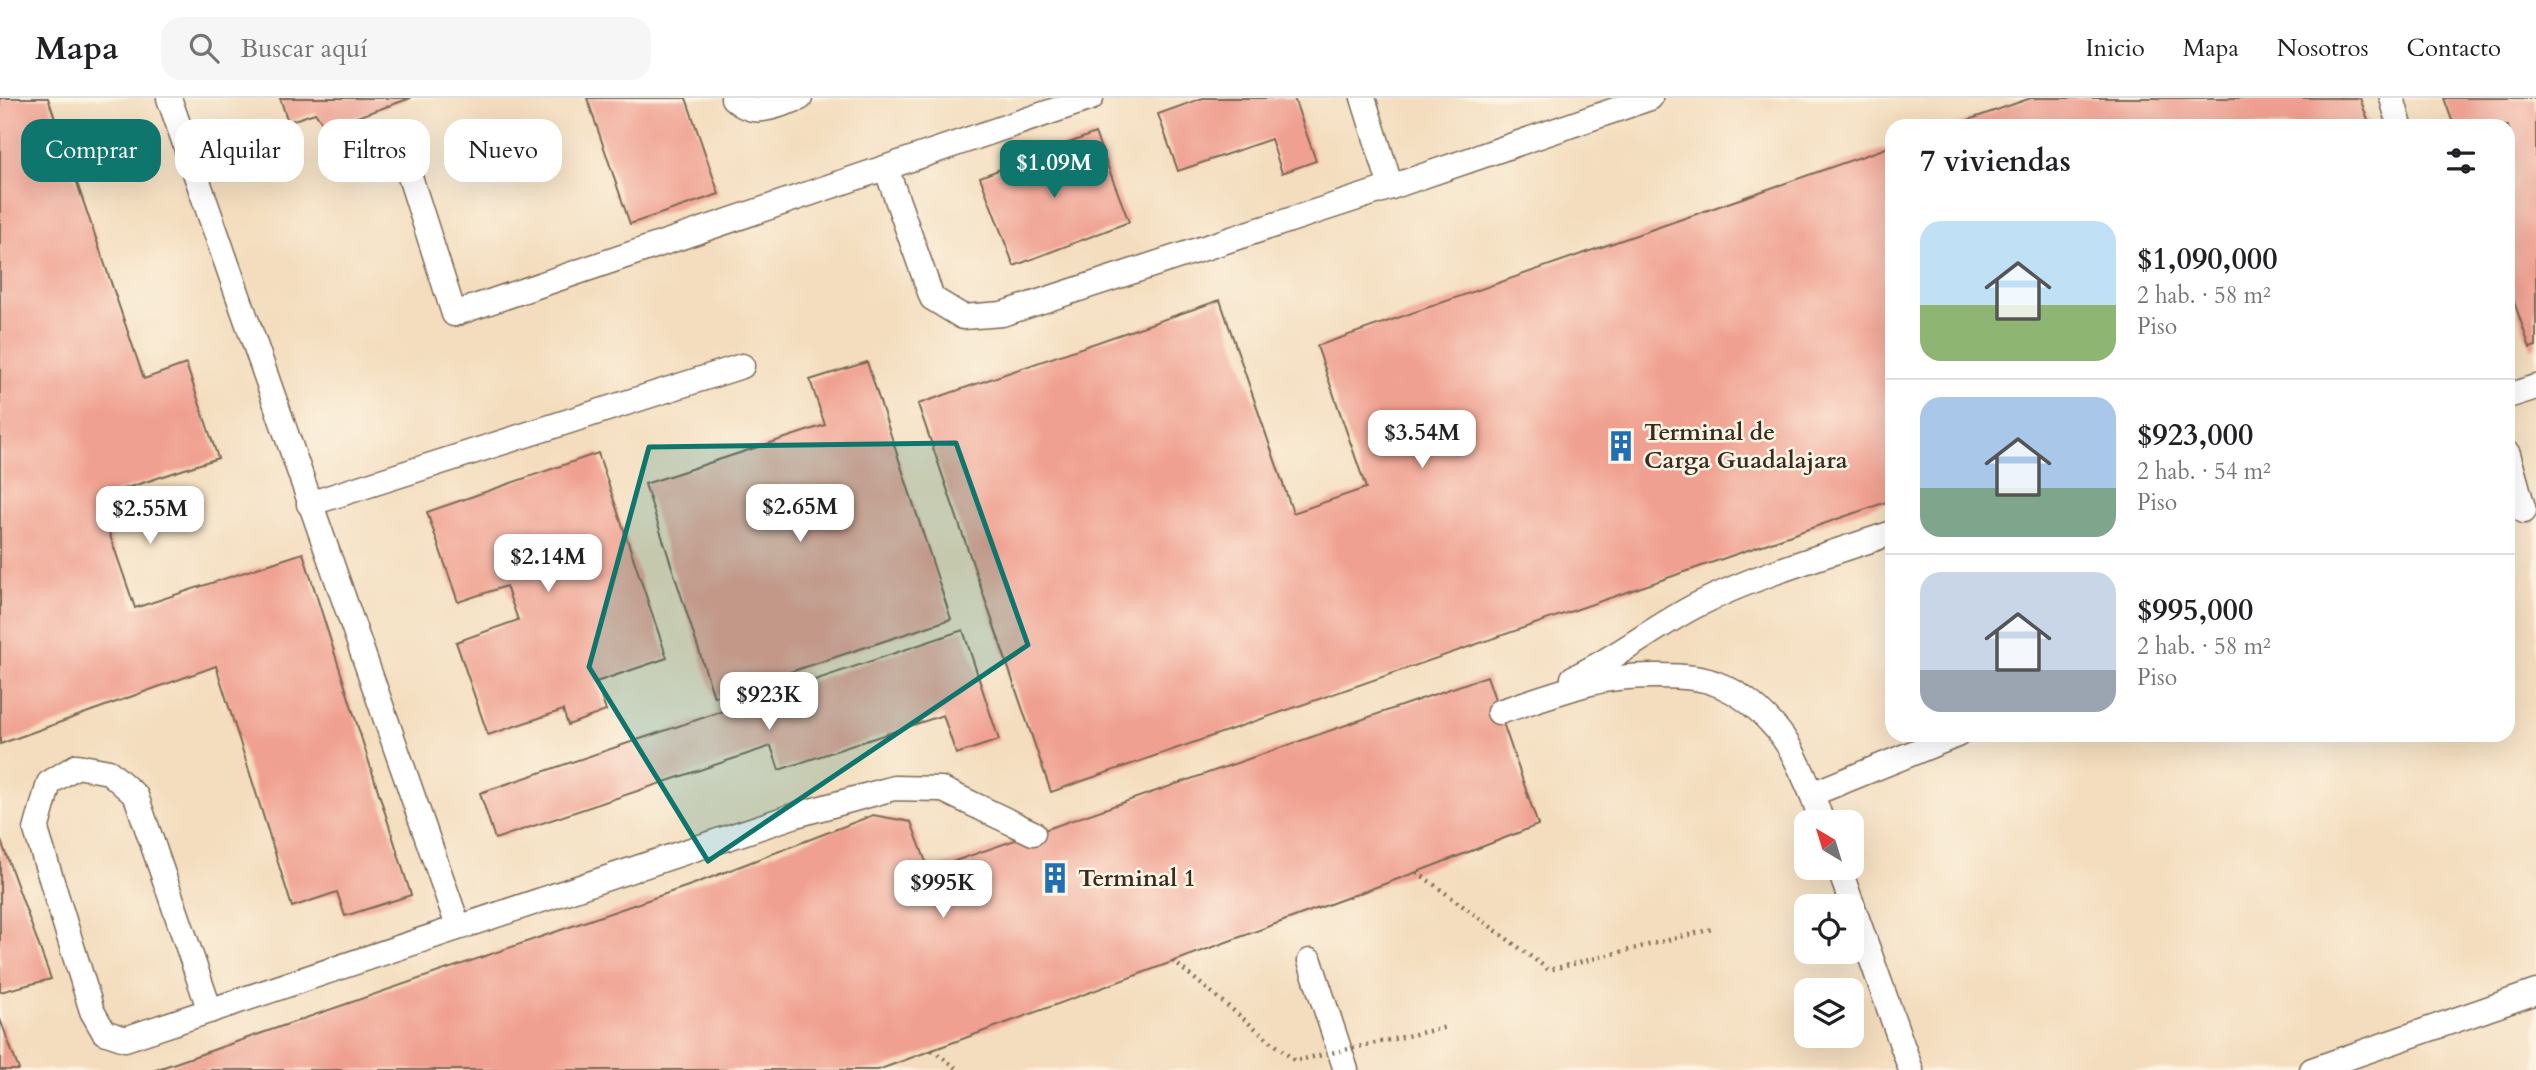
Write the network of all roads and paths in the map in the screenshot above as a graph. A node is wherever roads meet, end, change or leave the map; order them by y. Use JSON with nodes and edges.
{"nodes":[{"id":1,"x":169,"y":98,"type":"edge"},
{"id":2,"x":733,"y":98,"type":"edge"},
{"id":3,"x":800,"y":98,"type":"edge"},
{"id":4,"x":1091,"y":98,"type":"edge"},
{"id":5,"x":1363,"y":98,"type":"edge"},
{"id":6,"x":1650,"y":98,"type":"edge"},
{"id":7,"x":2392,"y":98,"type":"edge"},
{"id":8,"x":2398,"y":119,"type":"edge"},
{"id":9,"x":886,"y":168,"type":"junction"},
{"id":10,"x":412,"y":182,"type":"edge"},
{"id":11,"x":1391,"y":187,"type":"junction"},
{"id":12,"x":742,"y":366,"type":"dead end"},
{"id":13,"x":2536,"y":387,"type":"edge"},
{"id":14,"x":2515,"y":394,"type":"edge"},
{"id":15,"x":2515,"y":481,"type":"edge"},
{"id":16,"x":310,"y":504,"type":"junction"},
{"id":17,"x":2523,"y":512,"type":"edge"},
{"id":18,"x":1885,"y":535,"type":"edge"},
{"id":19,"x":1940,"y":742,"type":"edge"},
{"id":20,"x":1812,"y":794,"type":"junction"},
{"id":21,"x":1818,"y":810,"type":"edge"},
{"id":22,"x":1034,"y":833,"type":"dead end"},
{"id":23,"x":1417,"y":872,"type":"dead end"},
{"id":24,"x":1843,"y":880,"type":"edge"},
{"id":25,"x":458,"y":926,"type":"junction"},
{"id":26,"x":1712,"y":929,"type":"dead end"},
{"id":27,"x":1173,"y":961,"type":"dead end"},
{"id":28,"x":1310,"y":961,"type":"dead end"},
{"id":29,"x":2536,"y":992,"type":"edge"},
{"id":30,"x":210,"y":1011,"type":"junction"},
{"id":31,"x":1447,"y":1027,"type":"dead end"},
{"id":32,"x":932,"y":1050,"type":"dead end"},
{"id":33,"x":959,"y":1070,"type":"edge"},
{"id":34,"x":1346,"y":1070,"type":"edge"},
{"id":35,"x":1911,"y":1070,"type":"edge"},
{"id":36,"x":2312,"y":1070,"type":"edge"}],
"edges":[{"from":1,"to":16,"type":"lane"},
{"from":2,"to":3,"type":"lane"},
{"from":4,"to":9,"type":"lane"},
{"from":5,"to":11,"type":"lane"},
{"from":6,"to":11,"type":"lane"},
{"from":7,"to":8,"type":"lane"},
{"from":9,"to":10,"type":"lane"},
{"from":9,"to":11,"type":"lane"},
{"from":12,"to":16,"type":"lane"},
{"from":13,"to":14,"type":"lane"},
{"from":15,"to":17,"type":"lane"},
{"from":16,"to":25,"type":"lane"},
{"from":18,"to":20,"type":"lane"},
{"from":19,"to":20,"type":"lane"},
{"from":20,"to":21,"type":"lane"},
{"from":22,"to":25,"type":"lane"},
{"from":23,"to":26,"type":"path"},
{"from":24,"to":35,"type":"lane"},
{"from":25,"to":30,"type":"lane"},
{"from":27,"to":31,"type":"path","bridge":true},
{"from":28,"to":34,"type":"lane"},
{"from":29,"to":36,"type":"lane"},
{"from":30,"to":30,"type":"lane"},
{"from":32,"to":33,"type":"path"}]}
